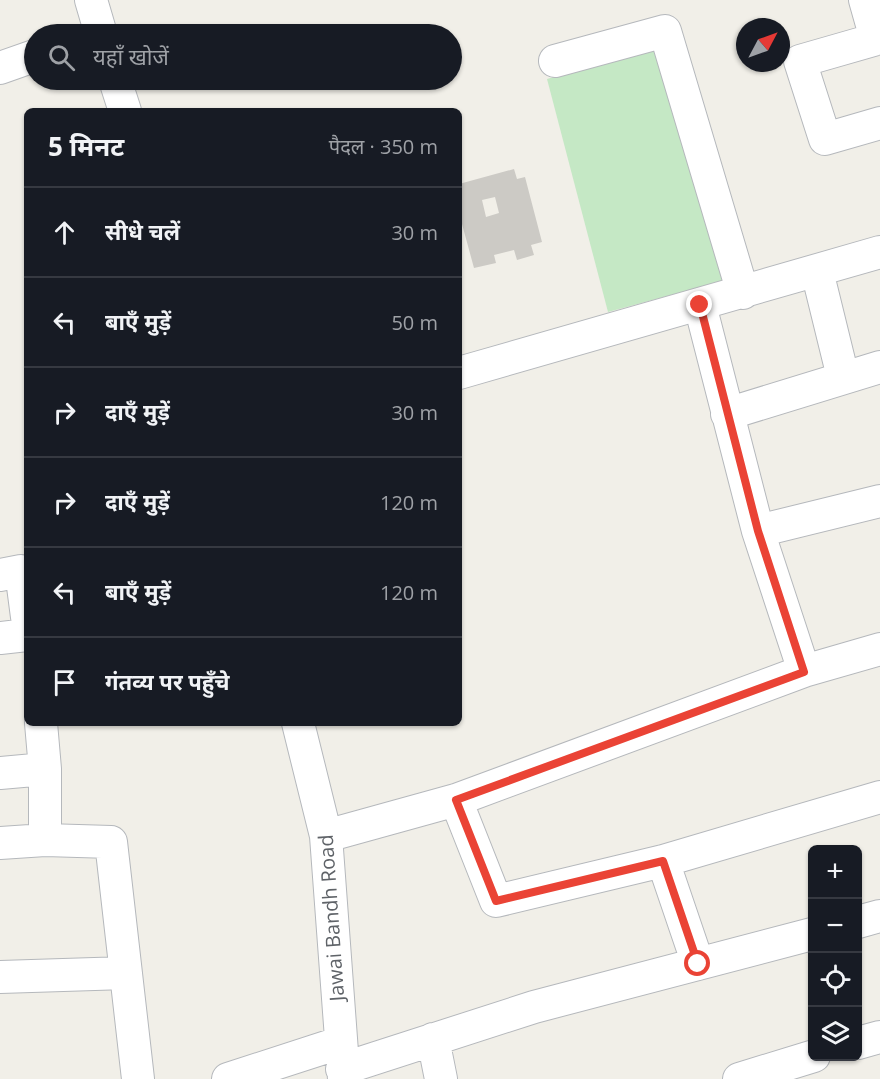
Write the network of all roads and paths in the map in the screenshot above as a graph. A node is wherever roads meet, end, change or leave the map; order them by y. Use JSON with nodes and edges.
{"nodes":[{"id":1,"x":91,"y":0,"type":"edge"},
{"id":2,"x":865,"y":0,"type":"edge"},
{"id":3,"x":96,"y":24,"type":"edge"},
{"id":4,"x":878,"y":38,"type":"edge"},
{"id":5,"x":24,"y":60,"type":"edge"},
{"id":6,"x":555,"y":61,"type":"dead end"},
{"id":7,"x":0,"y":68,"type":"edge"},
{"id":8,"x":119,"y":90,"type":"edge"},
{"id":9,"x":124,"y":108,"type":"edge"},
{"id":10,"x":880,"y":123,"type":"edge"},
{"id":11,"x":880,"y":252,"type":"edge"},
{"id":12,"x":817,"y":271,"type":"junction"},
{"id":13,"x":743,"y":292,"type":"junction"},
{"id":14,"x":700,"y":305,"type":"junction"},
{"id":15,"x":880,"y":366,"type":"edge"},
{"id":16,"x":462,"y":372,"type":"edge"},
{"id":17,"x":843,"y":377,"type":"junction"},
{"id":18,"x":727,"y":414,"type":"junction"},
{"id":19,"x":880,"y":501,"type":"edge"},
{"id":20,"x":758,"y":531,"type":"junction"},
{"id":21,"x":0,"y":575,"type":"edge"},
{"id":22,"x":24,"y":594,"type":"edge"},
{"id":23,"x":24,"y":635,"type":"edge"},
{"id":24,"x":0,"y":638,"type":"edge"},
{"id":25,"x":880,"y":648,"type":"edge"},
{"id":26,"x":804,"y":672,"type":"junction"},
{"id":27,"x":41,"y":726,"type":"edge"},
{"id":28,"x":299,"y":726,"type":"edge"},
{"id":29,"x":45,"y":769,"type":"junction"},
{"id":30,"x":0,"y":773,"type":"edge"},
{"id":31,"x":880,"y":796,"type":"edge"},
{"id":32,"x":456,"y":800,"type":"junction"},
{"id":33,"x":326,"y":836,"type":"junction"},
{"id":34,"x":45,"y":840,"type":"junction"},
{"id":35,"x":0,"y":843,"type":"edge"},
{"id":36,"x":663,"y":861,"type":"junction"},
{"id":37,"x":880,"y":916,"type":"edge"},
{"id":38,"x":862,"y":921,"type":"edge"},
{"id":39,"x":808,"y":935,"type":"edge"},
{"id":40,"x":698,"y":964,"type":"junction"},
{"id":41,"x":126,"y":973,"type":"junction"},
{"id":42,"x":0,"y":977,"type":"edge"},
{"id":43,"x":880,"y":1037,"type":"edge"},
{"id":44,"x":433,"y":1039,"type":"junction"},
{"id":45,"x":862,"y":1042,"type":"edge"},
{"id":46,"x":808,"y":1058,"type":"edge"},
{"id":47,"x":342,"y":1064,"type":"edge"},
{"id":48,"x":138,"y":1079,"type":"edge"},
{"id":49,"x":228,"y":1079,"type":"edge"},
{"id":50,"x":441,"y":1079,"type":"edge"},
{"id":51,"x":740,"y":1079,"type":"edge"}],
"edges":[{"from":1,"to":3,"type":"street"},
{"from":2,"to":4,"type":"street"},
{"from":4,"to":10,"type":"street"},
{"from":5,"to":7,"type":"street"},
{"from":6,"to":13,"type":"street"},
{"from":8,"to":9,"type":"street"},
{"from":11,"to":12,"type":"street"},
{"from":12,"to":13,"type":"street"},
{"from":12,"to":17,"type":"street"},
{"from":13,"to":14,"type":"street"},
{"from":14,"to":16,"type":"street"},
{"from":14,"to":18,"type":"street"},
{"from":15,"to":17,"type":"street"},
{"from":17,"to":18,"type":"street"},
{"from":18,"to":20,"type":"street"},
{"from":19,"to":20,"type":"street"},
{"from":20,"to":26,"type":"street"},
{"from":21,"to":22,"type":"street"},
{"from":23,"to":24,"type":"street"},
{"from":25,"to":26,"type":"street"},
{"from":26,"to":32,"type":"street"},
{"from":27,"to":29,"type":"street"},
{"from":28,"to":33,"type":"street","name":"Jawai Bandh Road"},
{"from":29,"to":30,"type":"street"},
{"from":29,"to":34,"type":"street"},
{"from":31,"to":36,"type":"street"},
{"from":32,"to":33,"type":"street"},
{"from":32,"to":36,"type":"street"},
{"from":33,"to":47,"type":"street","name":"Jawai Bandh Road"},
{"from":34,"to":35,"type":"street"},
{"from":34,"to":41,"type":"street"},
{"from":36,"to":40,"type":"street"},
{"from":37,"to":38,"type":"street"},
{"from":39,"to":40,"type":"street"},
{"from":40,"to":44,"type":"street"},
{"from":41,"to":42,"type":"street"},
{"from":41,"to":48,"type":"street"},
{"from":43,"to":45,"type":"street"},
{"from":44,"to":47,"type":"street"},
{"from":44,"to":50,"type":"street"},
{"from":46,"to":51,"type":"street"},
{"from":47,"to":49,"type":"street"}]}
